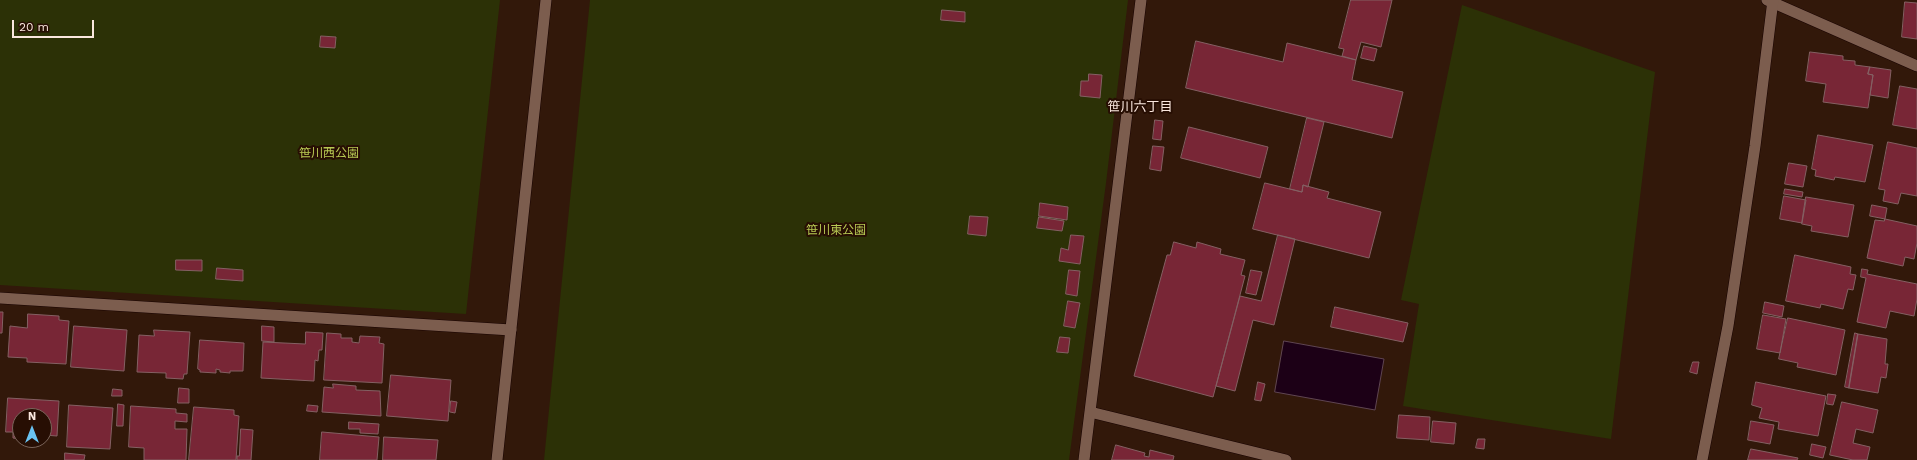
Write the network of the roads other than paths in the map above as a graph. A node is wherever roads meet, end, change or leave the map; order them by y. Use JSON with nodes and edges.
{"nodes":[{"id":1,"x":546,"y":0,"type":"edge"},
{"id":2,"x":1141,"y":0,"type":"edge"},
{"id":3,"x":1771,"y":1,"type":"edge"},
{"id":4,"x":1917,"y":66,"type":"edge"},
{"id":5,"x":0,"y":298,"type":"edge"},
{"id":6,"x":511,"y":330,"type":"junction"},
{"id":7,"x":1090,"y":412,"type":"junction"},
{"id":8,"x":497,"y":460,"type":"edge"},
{"id":9,"x":1084,"y":460,"type":"edge"},
{"id":10,"x":1286,"y":460,"type":"edge"},
{"id":11,"x":1702,"y":460,"type":"edge"}],
"edges":[{"from":1,"to":6,"type":"street"},
{"from":2,"to":7,"type":"street"},
{"from":3,"to":4,"type":"street"},
{"from":3,"to":11,"type":"street"},
{"from":5,"to":6,"type":"street"},
{"from":6,"to":8,"type":"street"},
{"from":7,"to":9,"type":"street"},
{"from":7,"to":10,"type":"street"}]}
